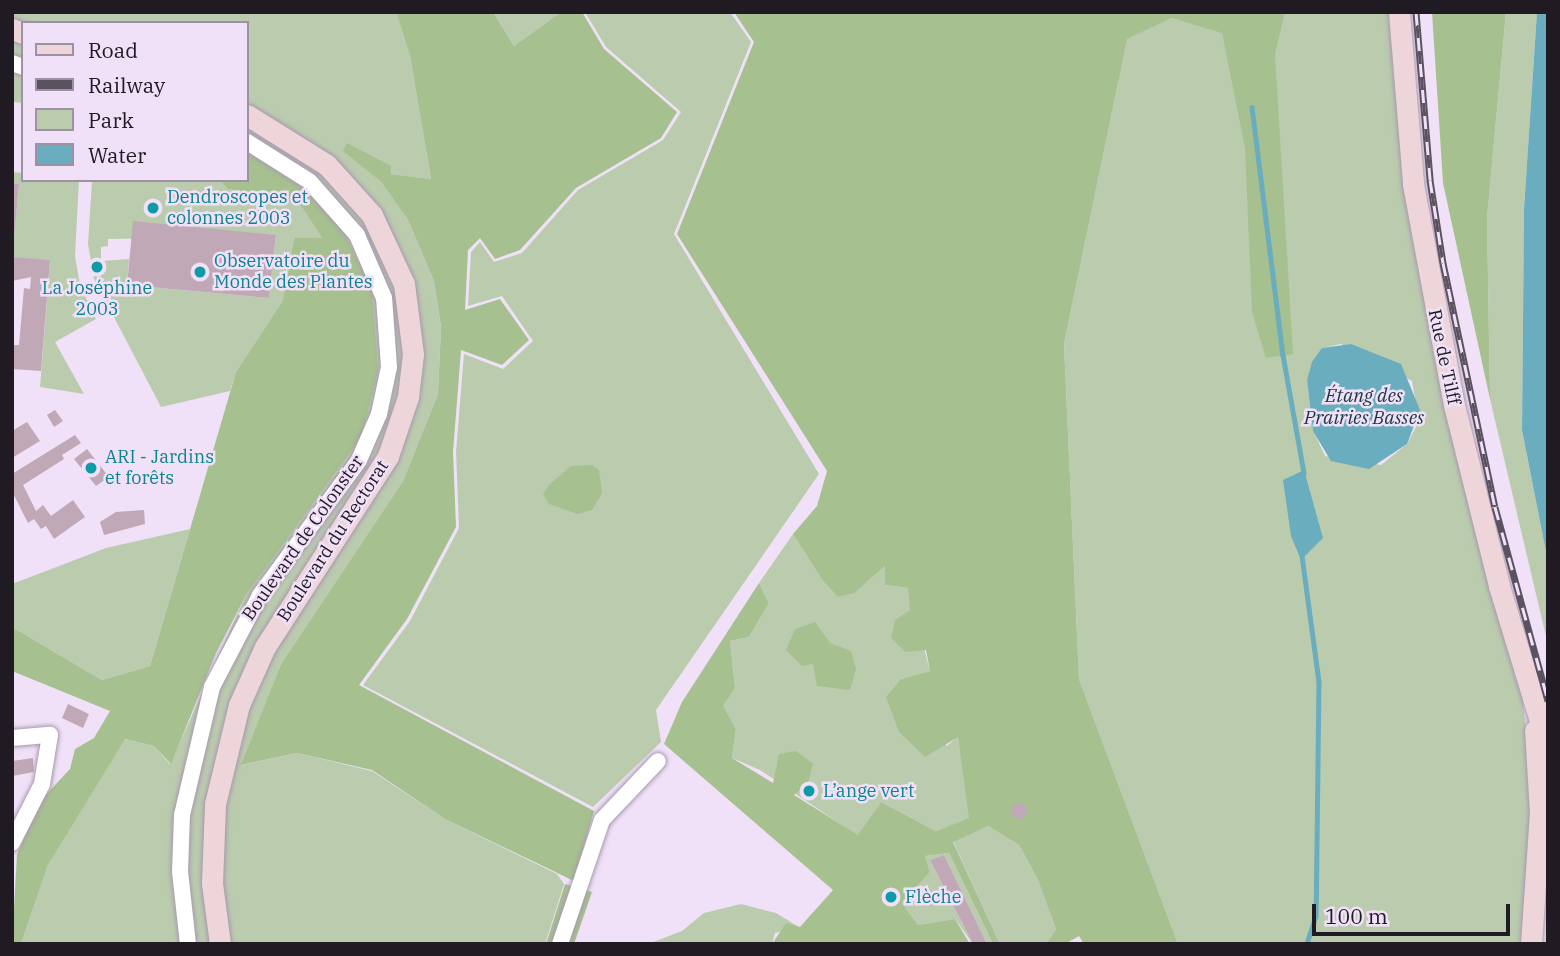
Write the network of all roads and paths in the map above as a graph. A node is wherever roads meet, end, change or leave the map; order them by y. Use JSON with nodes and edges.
{"nodes":[{"id":1,"x":1399,"y":12,"type":"edge"},
{"id":2,"x":248,"y":116,"type":"edge"},
{"id":3,"x":248,"y":143,"type":"edge"},
{"id":4,"x":1530,"y":694,"type":"junction"},
{"id":5,"x":12,"y":738,"type":"edge"},
{"id":6,"x":1548,"y":747,"type":"edge"},
{"id":7,"x":657,"y":761,"type":"dead end"},
{"id":8,"x":12,"y":843,"type":"edge"},
{"id":9,"x":188,"y":944,"type":"edge"},
{"id":10,"x":220,"y":944,"type":"edge"},
{"id":11,"x":560,"y":944,"type":"edge"},
{"id":12,"x":1531,"y":944,"type":"edge"}],
"edges":[{"from":1,"to":4,"type":"main road","name":"Rue de Tilff"},
{"from":2,"to":10,"type":"main road","name":"Boulevard du Rectorat"},
{"from":3,"to":9,"type":"street","name":"Boulevard de Colonster"},
{"from":4,"to":6,"type":"main road","name":"Rue de Tilff"},
{"from":4,"to":12,"type":"main road","name":"Rue de Tilff"},
{"from":5,"to":8,"type":"street"},
{"from":7,"to":11,"type":"street"}]}
